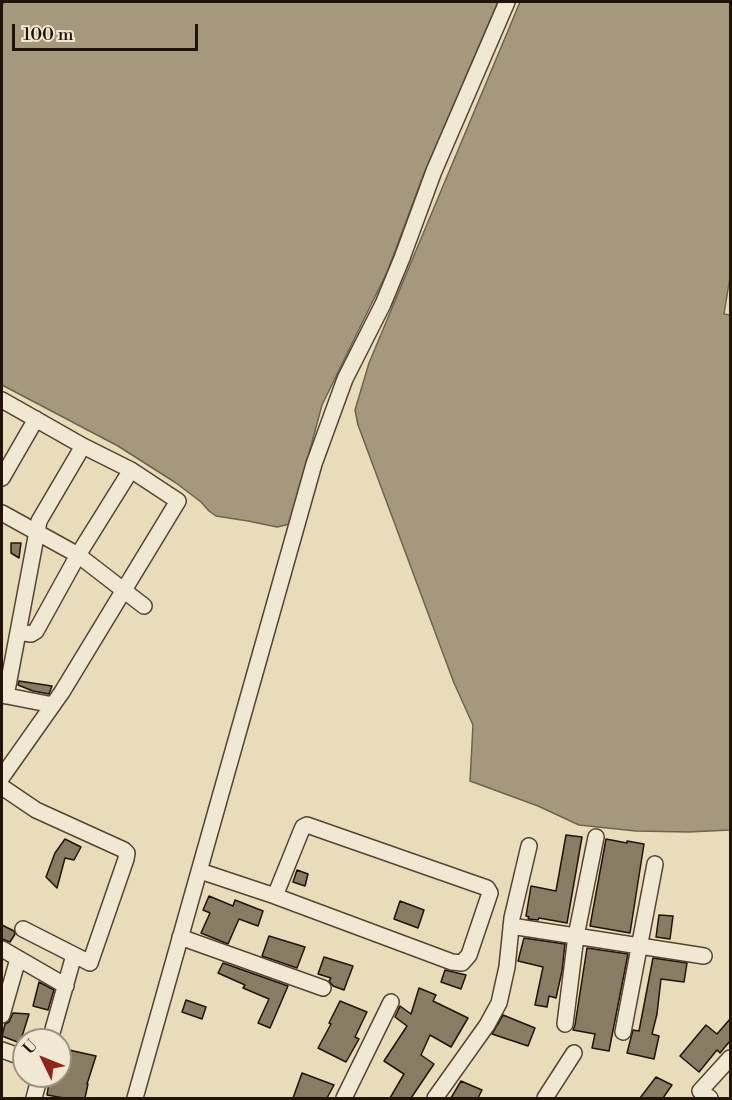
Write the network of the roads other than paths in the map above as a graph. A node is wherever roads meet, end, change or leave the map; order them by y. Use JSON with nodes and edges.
{"nodes":[{"id":1,"x":507,"y":2,"type":"edge"},
{"id":2,"x":2,"y":400,"type":"edge"},
{"id":3,"x":36,"y":419,"type":"junction"},
{"id":4,"x":83,"y":446,"type":"junction"},
{"id":5,"x":131,"y":470,"type":"junction"},
{"id":6,"x":2,"y":478,"type":"edge"},
{"id":7,"x":2,"y":513,"type":"edge"},
{"id":8,"x":36,"y":532,"type":"junction"},
{"id":9,"x":78,"y":555,"type":"junction"},
{"id":10,"x":124,"y":591,"type":"junction"},
{"id":11,"x":144,"y":606,"type":"dead end"},
{"id":12,"x":18,"y":632,"type":"junction"},
{"id":13,"x":4,"y":695,"type":"edge"},
{"id":14,"x":53,"y":705,"type":"junction"},
{"id":15,"x":8,"y":755,"type":"edge"},
{"id":16,"x":2,"y":777,"type":"edge"},
{"id":17,"x":2,"y":788,"type":"edge"},
{"id":18,"x":596,"y":837,"type":"dead end"},
{"id":19,"x":529,"y":846,"type":"dead end"},
{"id":20,"x":655,"y":864,"type":"dead end"},
{"id":21,"x":200,"y":871,"type":"junction"},
{"id":22,"x":275,"y":896,"type":"junction"},
{"id":23,"x":511,"y":926,"type":"junction"},
{"id":24,"x":23,"y":929,"type":"dead end"},
{"id":25,"x":576,"y":936,"type":"junction"},
{"id":26,"x":180,"y":937,"type":"junction"},
{"id":27,"x":640,"y":945,"type":"junction"},
{"id":28,"x":2,"y":949,"type":"edge"},
{"id":29,"x":74,"y":955,"type":"junction"},
{"id":30,"x":704,"y":956,"type":"dead end"},
{"id":31,"x":18,"y":959,"type":"junction"},
{"id":32,"x":66,"y":986,"type":"junction"},
{"id":33,"x":324,"y":988,"type":"dead end"},
{"id":34,"x":391,"y":1002,"type":"dead end"},
{"id":35,"x":2,"y":1016,"type":"edge"},
{"id":36,"x":565,"y":1024,"type":"dead end"},
{"id":37,"x":54,"y":1028,"type":"edge"},
{"id":38,"x":623,"y":1032,"type":"dead end"},
{"id":39,"x":574,"y":1053,"type":"dead end"},
{"id":40,"x":730,"y":1058,"type":"edge"},
{"id":41,"x":700,"y":1096,"type":"edge"},
{"id":42,"x":135,"y":1098,"type":"edge"},
{"id":43,"x":344,"y":1098,"type":"edge"},
{"id":44,"x":435,"y":1098,"type":"edge"},
{"id":45,"x":545,"y":1098,"type":"edge"}],
"edges":[{"from":1,"to":21,"type":"street"},
{"from":2,"to":3,"type":"street"},
{"from":3,"to":4,"type":"street"},
{"from":3,"to":6,"type":"street"},
{"from":4,"to":5,"type":"street"},
{"from":4,"to":8,"type":"street"},
{"from":5,"to":9,"type":"street"},
{"from":5,"to":10,"type":"street"},
{"from":7,"to":8,"type":"street"},
{"from":8,"to":9,"type":"street"},
{"from":8,"to":12,"type":"street"},
{"from":9,"to":10,"type":"street"},
{"from":9,"to":12,"type":"street"},
{"from":10,"to":11,"type":"street"},
{"from":10,"to":14,"type":"street"},
{"from":12,"to":13,"type":"street"},
{"from":13,"to":14,"type":"street"},
{"from":14,"to":15,"type":"street"},
{"from":15,"to":16,"type":"street"},
{"from":17,"to":29,"type":"street"},
{"from":18,"to":25,"type":"street"},
{"from":19,"to":23,"type":"street"},
{"from":20,"to":27,"type":"street"},
{"from":21,"to":22,"type":"street"},
{"from":21,"to":26,"type":"street"},
{"from":22,"to":22,"type":"street"},
{"from":23,"to":25,"type":"street"},
{"from":23,"to":44,"type":"street"},
{"from":24,"to":29,"type":"street"},
{"from":25,"to":27,"type":"street"},
{"from":25,"to":36,"type":"street"},
{"from":26,"to":33,"type":"street"},
{"from":26,"to":42,"type":"street"},
{"from":27,"to":30,"type":"street"},
{"from":27,"to":38,"type":"street"},
{"from":28,"to":31,"type":"street"},
{"from":29,"to":32,"type":"street"},
{"from":31,"to":32,"type":"street"},
{"from":31,"to":35,"type":"street"},
{"from":32,"to":37,"type":"street"},
{"from":34,"to":43,"type":"street"},
{"from":39,"to":45,"type":"street"},
{"from":40,"to":41,"type":"street"}]}
